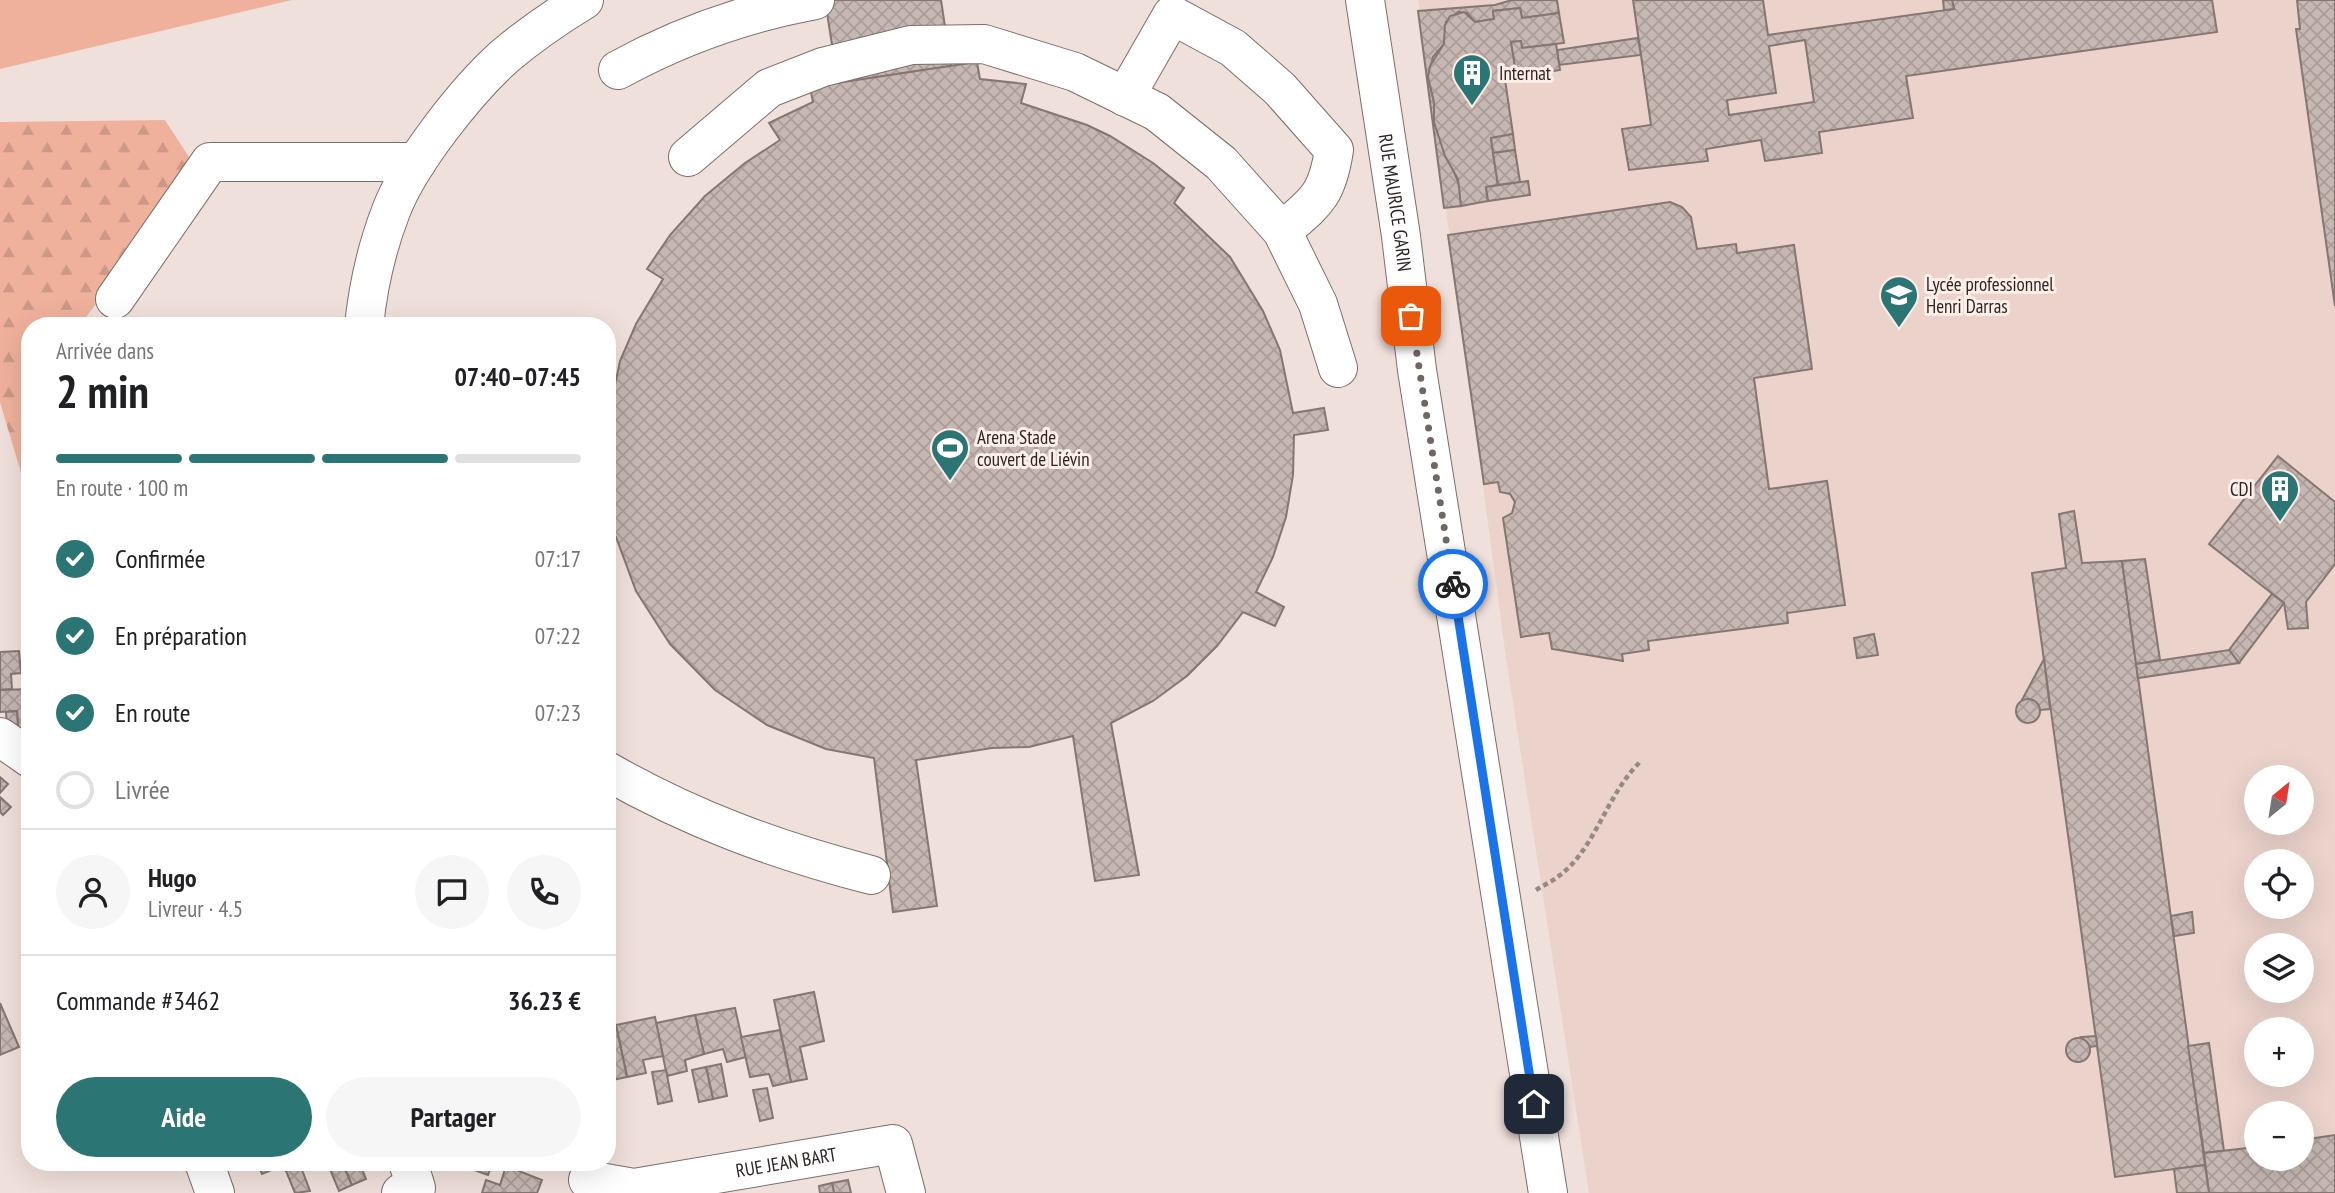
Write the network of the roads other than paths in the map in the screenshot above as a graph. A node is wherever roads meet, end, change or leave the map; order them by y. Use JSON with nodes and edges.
{"nodes":[{"id":1,"x":584,"y":0,"type":"edge"},
{"id":2,"x":815,"y":0,"type":"edge"},
{"id":3,"x":1365,"y":0,"type":"edge"},
{"id":4,"x":618,"y":70,"type":"dead end"},
{"id":5,"x":1125,"y":97,"type":"junction"},
{"id":6,"x":688,"y":157,"type":"dead end"},
{"id":7,"x":417,"y":162,"type":"junction"},
{"id":8,"x":1282,"y":231,"type":"junction"},
{"id":9,"x":116,"y":299,"type":"dead end"},
{"id":10,"x":365,"y":317,"type":"edge"},
{"id":11,"x":1338,"y":368,"type":"dead end"},
{"id":12,"x":0,"y":737,"type":"edge"},
{"id":13,"x":21,"y":752,"type":"edge"},
{"id":14,"x":616,"y":776,"type":"edge"},
{"id":15,"x":871,"y":874,"type":"dead end"},
{"id":16,"x":207,"y":1171,"type":"edge"},
{"id":17,"x":411,"y":1171,"type":"edge"},
{"id":18,"x":588,"y":1180,"type":"dead end"},
{"id":19,"x":215,"y":1193,"type":"edge"},
{"id":20,"x":401,"y":1193,"type":"edge"},
{"id":21,"x":906,"y":1193,"type":"edge"},
{"id":22,"x":1548,"y":1193,"type":"edge"}],
"edges":[{"from":1,"to":7,"type":"street"},
{"from":2,"to":4,"type":"street"},
{"from":3,"to":22,"type":"street","name":"RUE MAURICE GARIN"},
{"from":5,"to":6,"type":"street"},
{"from":5,"to":8,"type":"street"},
{"from":5,"to":8,"type":"street"},
{"from":7,"to":9,"type":"street"},
{"from":7,"to":10,"type":"street"},
{"from":8,"to":11,"type":"street"},
{"from":12,"to":13,"type":"street"},
{"from":14,"to":15,"type":"street"},
{"from":16,"to":19,"type":"street"},
{"from":17,"to":20,"type":"street"},
{"from":18,"to":21,"type":"street","name":"RUE JEAN BART"}]}
